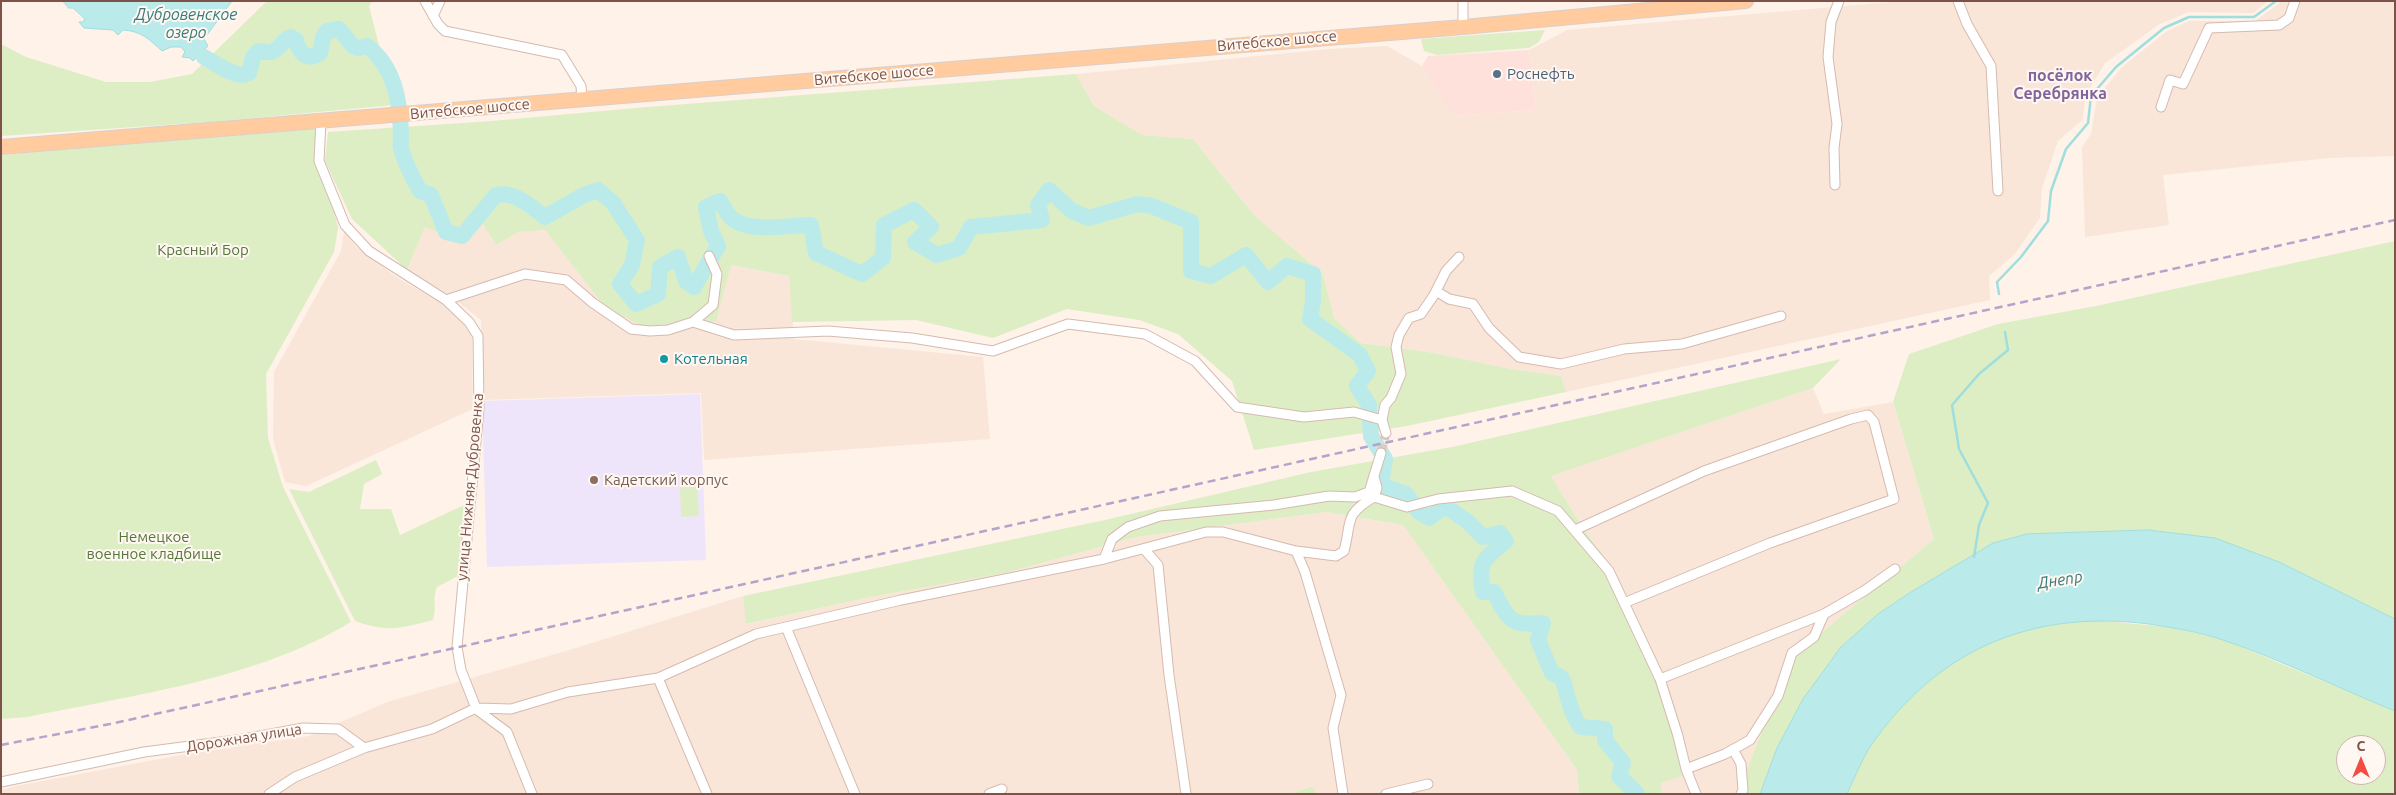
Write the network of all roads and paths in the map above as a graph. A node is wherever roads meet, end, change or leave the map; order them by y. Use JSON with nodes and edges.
{"nodes":[{"id":1,"x":424,"y":1,"type":"edge"},
{"id":2,"x":440,"y":1,"type":"edge"},
{"id":3,"x":1463,"y":1,"type":"edge"},
{"id":4,"x":1746,"y":1,"type":"edge"},
{"id":5,"x":1839,"y":1,"type":"edge"},
{"id":6,"x":1958,"y":1,"type":"edge"},
{"id":7,"x":2295,"y":1,"type":"edge"},
{"id":8,"x":433,"y":16,"type":"junction"},
{"id":9,"x":1463,"y":27,"type":"junction"},
{"id":10,"x":582,"y":100,"type":"junction"},
{"id":11,"x":2161,"y":107,"type":"dead end"},
{"id":12,"x":321,"y":121,"type":"junction"},
{"id":13,"x":1,"y":148,"type":"edge"},
{"id":14,"x":1835,"y":185,"type":"dead end"},
{"id":15,"x":1998,"y":191,"type":"dead end"},
{"id":16,"x":709,"y":256,"type":"dead end"},
{"id":17,"x":1459,"y":258,"type":"dead end"},
{"id":18,"x":1436,"y":291,"type":"junction"},
{"id":19,"x":446,"y":300,"type":"junction"},
{"id":20,"x":1781,"y":316,"type":"dead end"},
{"id":21,"x":693,"y":322,"type":"junction"},
{"id":22,"x":1382,"y":420,"type":"junction"},
{"id":23,"x":1386,"y":432,"type":"tunnel mouth"},
{"id":24,"x":1381,"y":452,"type":"tunnel mouth"},
{"id":25,"x":1374,"y":477,"type":"junction"},
{"id":26,"x":1374,"y":497,"type":"junction"},
{"id":27,"x":1575,"y":530,"type":"junction"},
{"id":28,"x":1144,"y":549,"type":"junction"},
{"id":29,"x":1296,"y":551,"type":"junction"},
{"id":30,"x":1104,"y":559,"type":"junction"},
{"id":31,"x":1895,"y":569,"type":"dead end"},
{"id":32,"x":1624,"y":603,"type":"junction"},
{"id":33,"x":1824,"y":614,"type":"junction"},
{"id":34,"x":786,"y":627,"type":"junction"},
{"id":35,"x":658,"y":678,"type":"junction"},
{"id":36,"x":1660,"y":679,"type":"junction"},
{"id":37,"x":476,"y":708,"type":"junction"},
{"id":38,"x":364,"y":748,"type":"junction"},
{"id":39,"x":1733,"y":749,"type":"junction"},
{"id":40,"x":1686,"y":769,"type":"junction"},
{"id":41,"x":1,"y":782,"type":"edge"},
{"id":42,"x":1428,"y":784,"type":"dead end"},
{"id":43,"x":1002,"y":790,"type":"dead end"},
{"id":44,"x":1413,"y":791,"type":"edge"},
{"id":45,"x":269,"y":794,"type":"edge"},
{"id":46,"x":532,"y":794,"type":"edge"},
{"id":47,"x":707,"y":794,"type":"edge"},
{"id":48,"x":854,"y":794,"type":"edge"},
{"id":49,"x":988,"y":794,"type":"edge"},
{"id":50,"x":1186,"y":794,"type":"edge"},
{"id":51,"x":1342,"y":794,"type":"edge"},
{"id":52,"x":1386,"y":794,"type":"edge"},
{"id":53,"x":1696,"y":794,"type":"edge"},
{"id":54,"x":1741,"y":794,"type":"edge"}],
"edges":[{"from":1,"to":8,"type":"street"},
{"from":2,"to":8,"type":"street"},
{"from":3,"to":9,"type":"street"},
{"from":4,"to":9,"type":"main road","name":"Витебское шоссе"},
{"from":5,"to":14,"type":"street"},
{"from":6,"to":15,"type":"street"},
{"from":7,"to":11,"type":"street"},
{"from":8,"to":10,"type":"street"},
{"from":9,"to":10,"type":"main road","name":"Витебское шоссе"},
{"from":10,"to":12,"type":"main road","name":"Витебское шоссе"},
{"from":12,"to":13,"type":"main road","name":"Витебское шоссе"},
{"from":12,"to":19,"type":"street","name":"улица Нижняя Дубровенка"},
{"from":16,"to":21,"type":"street"},
{"from":17,"to":18,"type":"street"},
{"from":18,"to":20,"type":"street"},
{"from":18,"to":22,"type":"street"},
{"from":19,"to":21,"type":"street"},
{"from":19,"to":37,"type":"street","name":"улица Нижняя Дубровенка"},
{"from":21,"to":22,"type":"street"},
{"from":22,"to":23,"type":"street"},
{"from":24,"to":25,"type":"street"},
{"from":25,"to":26,"type":"street"},
{"from":25,"to":30,"type":"street"},
{"from":26,"to":27,"type":"street"},
{"from":26,"to":29,"type":"street"},
{"from":27,"to":32,"type":"street"},
{"from":27,"to":32,"type":"street"},
{"from":28,"to":29,"type":"street"},
{"from":28,"to":30,"type":"street"},
{"from":28,"to":50,"type":"street"},
{"from":29,"to":51,"type":"street"},
{"from":30,"to":34,"type":"street"},
{"from":31,"to":33,"type":"street"},
{"from":32,"to":36,"type":"street"},
{"from":33,"to":36,"type":"street"},
{"from":33,"to":39,"type":"street"},
{"from":34,"to":35,"type":"street"},
{"from":34,"to":48,"type":"street"},
{"from":35,"to":37,"type":"street"},
{"from":35,"to":47,"type":"street"},
{"from":36,"to":40,"type":"street"},
{"from":37,"to":38,"type":"street"},
{"from":37,"to":46,"type":"street"},
{"from":38,"to":41,"type":"street","name":"Дорожная улица"},
{"from":38,"to":45,"type":"street"},
{"from":39,"to":40,"type":"street"},
{"from":39,"to":54,"type":"street"},
{"from":40,"to":53,"type":"street"},
{"from":42,"to":44,"type":"street"},
{"from":43,"to":49,"type":"street"},
{"from":44,"to":52,"type":"street"}]}
